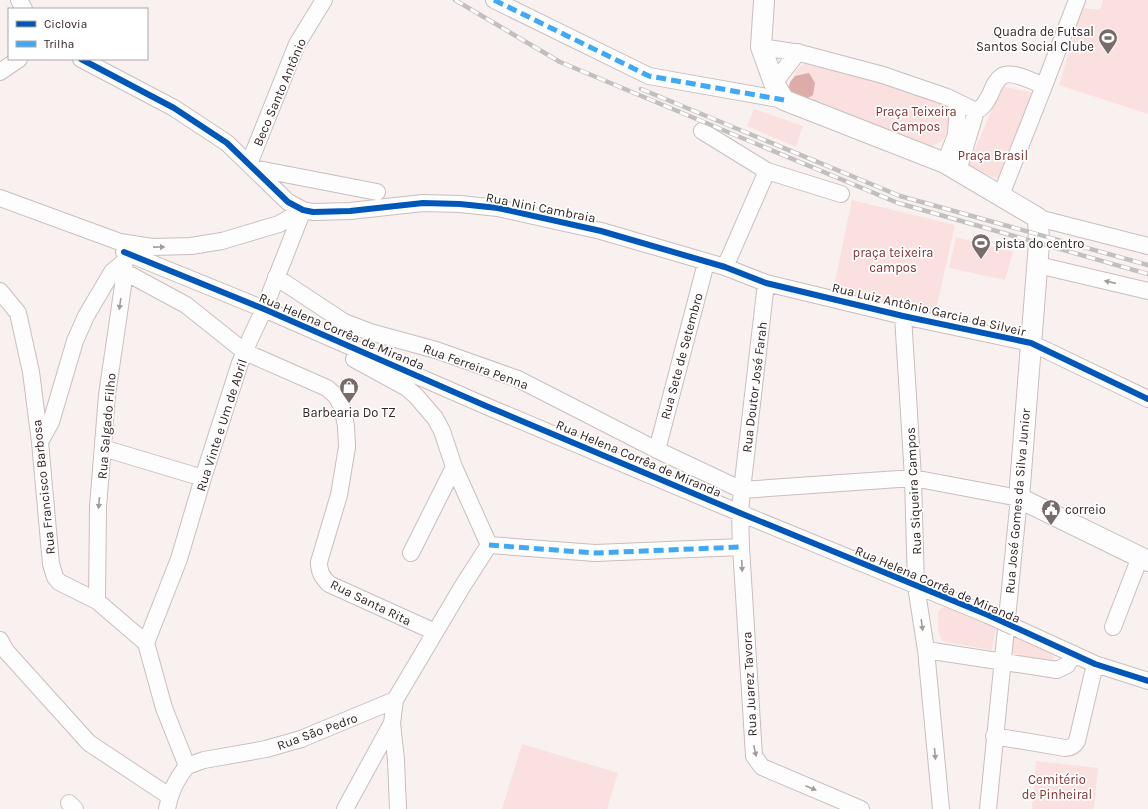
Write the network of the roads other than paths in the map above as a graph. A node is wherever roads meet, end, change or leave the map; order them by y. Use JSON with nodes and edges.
{"nodes":[{"id":1,"x":324,"y":0,"type":"edge"},
{"id":2,"x":494,"y":0,"type":"edge"},
{"id":3,"x":764,"y":0,"type":"edge"},
{"id":4,"x":1077,"y":0,"type":"edge"},
{"id":5,"x":761,"y":47,"type":"junction"},
{"id":6,"x":798,"y":52,"type":"junction"},
{"id":7,"x":18,"y":60,"type":"edge"},
{"id":8,"x":83,"y":60,"type":"edge"},
{"id":9,"x":0,"y":72,"type":"edge"},
{"id":10,"x":774,"y":83,"type":"junction"},
{"id":11,"x":1044,"y":86,"type":"junction"},
{"id":12,"x":784,"y":100,"type":"junction"},
{"id":13,"x":958,"y":103,"type":"junction"},
{"id":14,"x":976,"y":112,"type":"junction"},
{"id":15,"x":702,"y":131,"type":"dead end"},
{"id":16,"x":251,"y":166,"type":"junction"},
{"id":17,"x":952,"y":167,"type":"junction"},
{"id":18,"x":768,"y":171,"type":"junction"},
{"id":19,"x":378,"y":192,"type":"dead end"},
{"id":20,"x":841,"y":194,"type":"dead end"},
{"id":21,"x":1001,"y":195,"type":"junction"},
{"id":22,"x":0,"y":198,"type":"edge"},
{"id":23,"x":303,"y":210,"type":"junction"},
{"id":24,"x":1038,"y":218,"type":"junction"},
{"id":25,"x":1148,"y":246,"type":"edge"},
{"id":26,"x":123,"y":257,"type":"junction"},
{"id":27,"x":706,"y":263,"type":"junction"},
{"id":28,"x":1038,"y":265,"type":"junction"},
{"id":29,"x":725,"y":268,"type":"junction"},
{"id":30,"x":276,"y":277,"type":"junction"},
{"id":31,"x":766,"y":283,"type":"junction"},
{"id":32,"x":1148,"y":291,"type":"edge"},
{"id":33,"x":0,"y":292,"type":"edge"},
{"id":34,"x":264,"y":309,"type":"junction"},
{"id":35,"x":903,"y":316,"type":"junction"},
{"id":36,"x":1031,"y":343,"type":"junction"},
{"id":37,"x":346,"y":344,"type":"junction"},
{"id":38,"x":245,"y":352,"type":"junction"},
{"id":39,"x":1148,"y":399,"type":"edge"},
{"id":40,"x":40,"y":442,"type":"junction"},
{"id":41,"x":103,"y":448,"type":"junction"},
{"id":42,"x":657,"y":450,"type":"junction"},
{"id":43,"x":454,"y":467,"type":"junction"},
{"id":44,"x":203,"y":478,"type":"junction"},
{"id":45,"x":913,"y":478,"type":"junction"},
{"id":46,"x":742,"y":490,"type":"junction"},
{"id":47,"x":1018,"y":498,"type":"junction"},
{"id":48,"x":740,"y":513,"type":"junction"},
{"id":49,"x":489,"y":545,"type":"junction"},
{"id":50,"x":741,"y":547,"type":"junction"},
{"id":51,"x":412,"y":553,"type":"dead end"},
{"id":52,"x":1144,"y":559,"type":"edge"},
{"id":53,"x":916,"y":586,"type":"junction"},
{"id":54,"x":98,"y":601,"type":"junction"},
{"id":55,"x":1113,"y":627,"type":"dead end"},
{"id":56,"x":435,"y":632,"type":"junction"},
{"id":57,"x":0,"y":640,"type":"edge"},
{"id":58,"x":146,"y":643,"type":"junction"},
{"id":59,"x":926,"y":650,"type":"junction"},
{"id":60,"x":1074,"y":654,"type":"junction"},
{"id":61,"x":1002,"y":661,"type":"junction"},
{"id":62,"x":1095,"y":664,"type":"junction"},
{"id":63,"x":1148,"y":681,"type":"edge"},
{"id":64,"x":395,"y":700,"type":"junction"},
{"id":65,"x":392,"y":723,"type":"junction"},
{"id":66,"x":994,"y":736,"type":"junction"},
{"id":67,"x":187,"y":766,"type":"junction"},
{"id":68,"x":168,"y":803,"type":"edge"},
{"id":69,"x":345,"y":809,"type":"edge"},
{"id":70,"x":398,"y":809,"type":"edge"},
{"id":71,"x":861,"y":809,"type":"edge"},
{"id":72,"x":941,"y":809,"type":"edge"},
{"id":73,"x":988,"y":809,"type":"edge"}],
"edges":[{"from":1,"to":16,"type":"street","name":"Beco Santo Antônio"},
{"from":2,"to":12,"type":"street"},
{"from":3,"to":5,"type":"main road"},
{"from":4,"to":11,"type":"street"},
{"from":5,"to":6,"type":"street"},
{"from":5,"to":10,"type":"main road"},
{"from":6,"to":10,"type":"street"},
{"from":6,"to":13,"type":"street"},
{"from":7,"to":9,"type":"street"},
{"from":8,"to":16,"type":"street"},
{"from":10,"to":12,"type":"main road"},
{"from":11,"to":14,"type":"street"},
{"from":11,"to":21,"type":"street"},
{"from":12,"to":17,"type":"main road"},
{"from":13,"to":14,"type":"street"},
{"from":13,"to":17,"type":"street"},
{"from":14,"to":17,"type":"street"},
{"from":15,"to":18,"type":"street"},
{"from":16,"to":19,"type":"street"},
{"from":16,"to":23,"type":"street"},
{"from":17,"to":21,"type":"main road"},
{"from":18,"to":20,"type":"street"},
{"from":18,"to":29,"type":"street"},
{"from":21,"to":24,"type":"main road"},
{"from":22,"to":26,"type":"street","name":"Rua Helena Corrêa de Miranda"},
{"from":26,"to":23,"type":"street","one_way":true},
{"from":23,"to":27,"type":"street","name":"Rua Nini Cambraia"},
{"from":23,"to":30,"type":"street","name":"Rua Vinte e Um de Abril"},
{"from":24,"to":25,"type":"street"},
{"from":24,"to":28,"type":"main road","name":"Rua José Gomes da Silva Junior"},
{"from":26,"to":34,"type":"street","name":"Rua Helena Corrêa de Miranda"},
{"from":26,"to":38,"type":"street"},
{"from":26,"to":40,"type":"street"},
{"from":26,"to":41,"type":"street","name":"Rua Salgado Filho","one_way":true},
{"from":27,"to":29,"type":"street","name":"Rua Nini Cambraia"},
{"from":27,"to":42,"type":"street","name":"Rua Sete de Setembro"},
{"from":32,"to":28,"type":"street","one_way":true},
{"from":28,"to":36,"type":"main road","name":"Rua José Gomes da Silva Junior"},
{"from":29,"to":31,"type":"street","name":"Rua Nini Cambraia"},
{"from":30,"to":34,"type":"street","name":"Rua Vinte e Um de Abril"},
{"from":30,"to":42,"type":"street","name":"Rua Ferreira Penna"},
{"from":31,"to":35,"type":"street","name":"Rua Luiz Antônio Garcia da Silveir"},
{"from":31,"to":46,"type":"street","name":"Rua Doutor José Farah"},
{"from":33,"to":40,"type":"street","name":"Rua Francisco Barbosa"},
{"from":34,"to":37,"type":"street","name":"Rua Helena Corrêa de Miranda"},
{"from":34,"to":38,"type":"street","name":"Rua Vinte e Um de Abril"},
{"from":35,"to":36,"type":"street","name":"Rua Luiz Antônio Garcia da Silveir"},
{"from":35,"to":45,"type":"street","name":"Rua Siqueira Campos"},
{"from":36,"to":39,"type":"street","name":"Rua Luiz Antônio Garcia da Silveir"},
{"from":36,"to":47,"type":"main road","name":"Rua José Gomes da Silva Junior"},
{"from":37,"to":43,"type":"street"},
{"from":37,"to":48,"type":"street","name":"Rua Helena Corrêa de Miranda"},
{"from":38,"to":44,"type":"street","name":"Rua Vinte e Um de Abril"},
{"from":38,"to":56,"type":"street","name":"Rua Santa Rita"},
{"from":40,"to":54,"type":"street","name":"Rua Francisco Barbosa"},
{"from":41,"to":44,"type":"street"},
{"from":41,"to":54,"type":"street","name":"Rua Salgado Filho","one_way":true},
{"from":42,"to":46,"type":"street","name":"Rua Ferreira Penna"},
{"from":43,"to":49,"type":"street"},
{"from":43,"to":51,"type":"street"},
{"from":44,"to":58,"type":"street","name":"Rua Vinte e Um de Abril"},
{"from":45,"to":46,"type":"street"},
{"from":45,"to":47,"type":"street"},
{"from":45,"to":53,"type":"street","name":"Rua Siqueira Campos"},
{"from":46,"to":48,"type":"street","name":"Rua Juarez Tavora"},
{"from":47,"to":52,"type":"main road"},
{"from":47,"to":61,"type":"street","name":"Rua José Gomes da Silva Junior"},
{"from":48,"to":50,"type":"street","name":"Rua Juarez Tavora"},
{"from":48,"to":53,"type":"street","name":"Rua Helena Corrêa de Miranda"},
{"from":49,"to":50,"type":"street"},
{"from":49,"to":56,"type":"street"},
{"from":50,"to":71,"type":"street","name":"Rua Juarez Tavora","one_way":true},
{"from":52,"to":55,"type":"street"},
{"from":53,"to":59,"type":"street","name":"Rua Siqueira Campos","one_way":true},
{"from":53,"to":60,"type":"street","name":"Rua Helena Corrêa de Miranda","bridge":true},
{"from":54,"to":58,"type":"street","name":"Rua Francisco Barbosa"},
{"from":56,"to":64,"type":"street"},
{"from":57,"to":68,"type":"street"},
{"from":58,"to":67,"type":"street"},
{"from":59,"to":61,"type":"street"},
{"from":59,"to":72,"type":"street","name":"Rua Siqueira Campos","one_way":true},
{"from":60,"to":61,"type":"street"},
{"from":60,"to":62,"type":"street","name":"Rua Helena Corrêa de Miranda"},
{"from":61,"to":66,"type":"street","name":"Rua José Gomes da Silva Junior"},
{"from":62,"to":63,"type":"street","name":"Rua Helena Corrêa de Miranda"},
{"from":62,"to":66,"type":"street"},
{"from":64,"to":65,"type":"street"},
{"from":64,"to":67,"type":"street","name":"Rua São Pedro"},
{"from":65,"to":69,"type":"street"},
{"from":65,"to":70,"type":"street"},
{"from":66,"to":73,"type":"street","name":"Rua José Gomes da Silva Junior"},
{"from":67,"to":68,"type":"street"}]}
